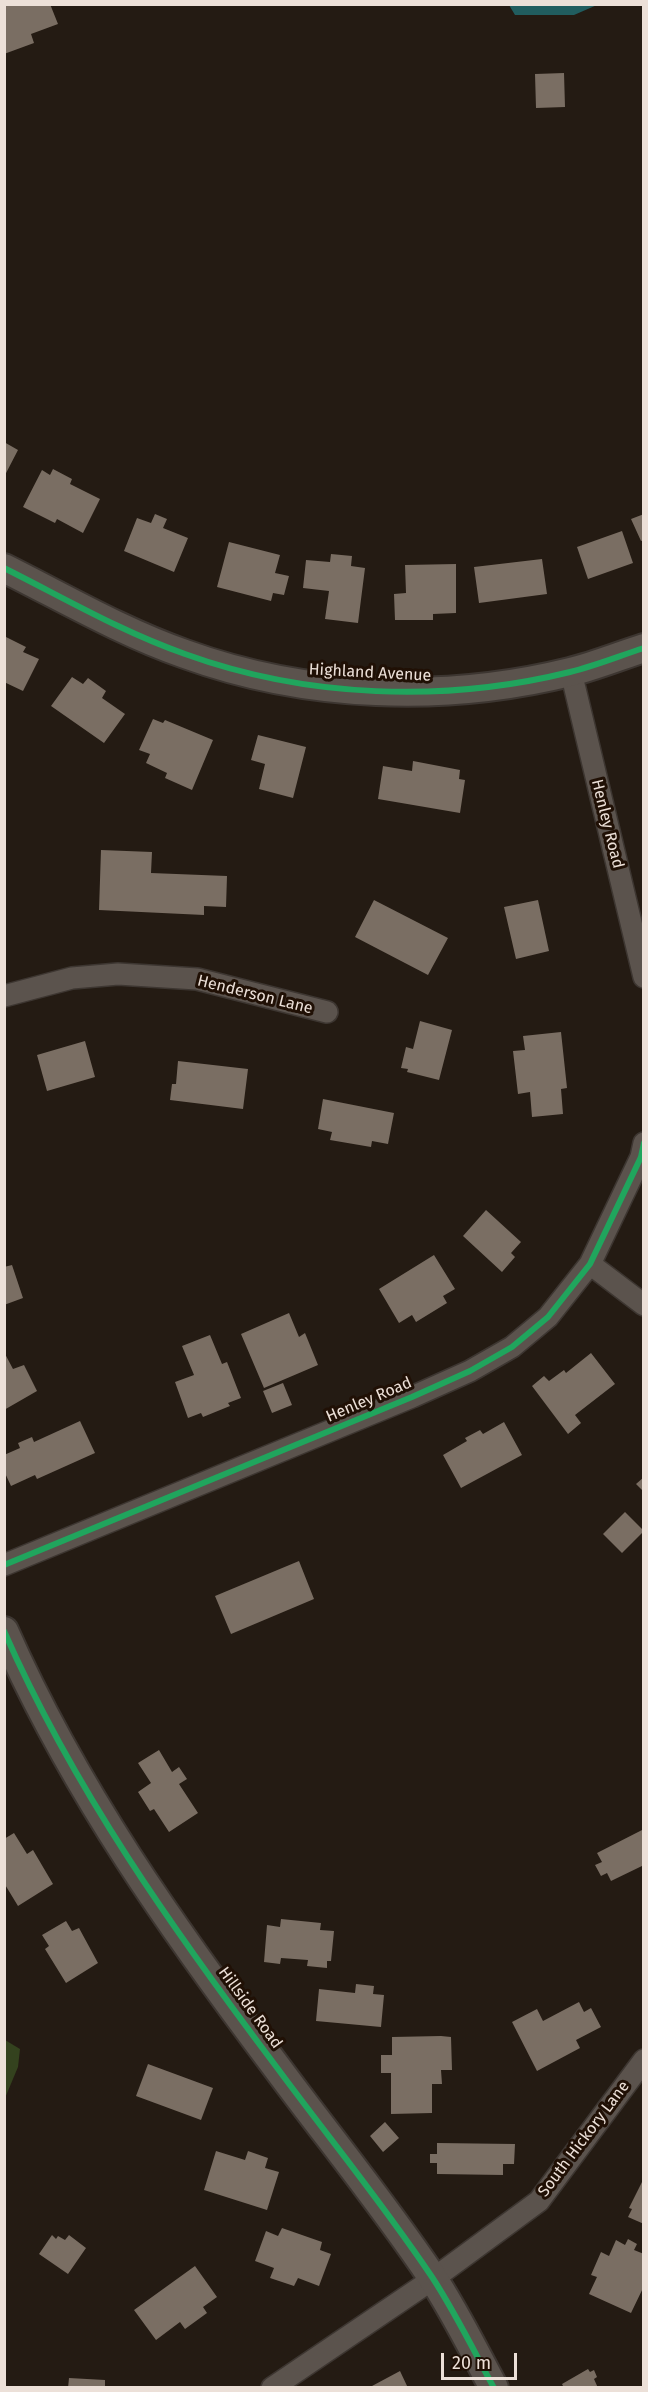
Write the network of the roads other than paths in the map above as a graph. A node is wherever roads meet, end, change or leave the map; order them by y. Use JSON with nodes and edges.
{"nodes":[{"id":1,"x":4,"y":568,"type":"edge"},
{"id":2,"x":644,"y":648,"type":"edge"},
{"id":3,"x":571,"y":672,"type":"junction"},
{"id":4,"x":644,"y":976,"type":"edge"},
{"id":5,"x":4,"y":996,"type":"edge"},
{"id":6,"x":327,"y":1012,"type":"dead end"},
{"id":7,"x":644,"y":1143,"type":"edge"},
{"id":8,"x":590,"y":1263,"type":"junction"},
{"id":9,"x":644,"y":1305,"type":"edge"},
{"id":10,"x":4,"y":1565,"type":"edge"},
{"id":11,"x":4,"y":1631,"type":"edge"},
{"id":12,"x":644,"y":2060,"type":"edge"},
{"id":13,"x":433,"y":2279,"type":"junction"},
{"id":14,"x":272,"y":2388,"type":"edge"},
{"id":15,"x":494,"y":2388,"type":"edge"}],
"edges":[{"from":1,"to":3,"type":"street","name":"Highland Avenue"},
{"from":2,"to":3,"type":"street","name":"Highland Avenue"},
{"from":3,"to":4,"type":"street","name":"Henley Road"},
{"from":5,"to":6,"type":"street","name":"Henderson Lane"},
{"from":7,"to":8,"type":"street","name":"Henley Road"},
{"from":8,"to":9,"type":"street"},
{"from":8,"to":10,"type":"street","name":"Henley Road"},
{"from":11,"to":13,"type":"street","name":"Hillside Road"},
{"from":12,"to":13,"type":"street","name":"South Hickory Lane"},
{"from":13,"to":14,"type":"street","name":"South Hickory Lane"},
{"from":13,"to":15,"type":"street","name":"Hillside Road"}]}
